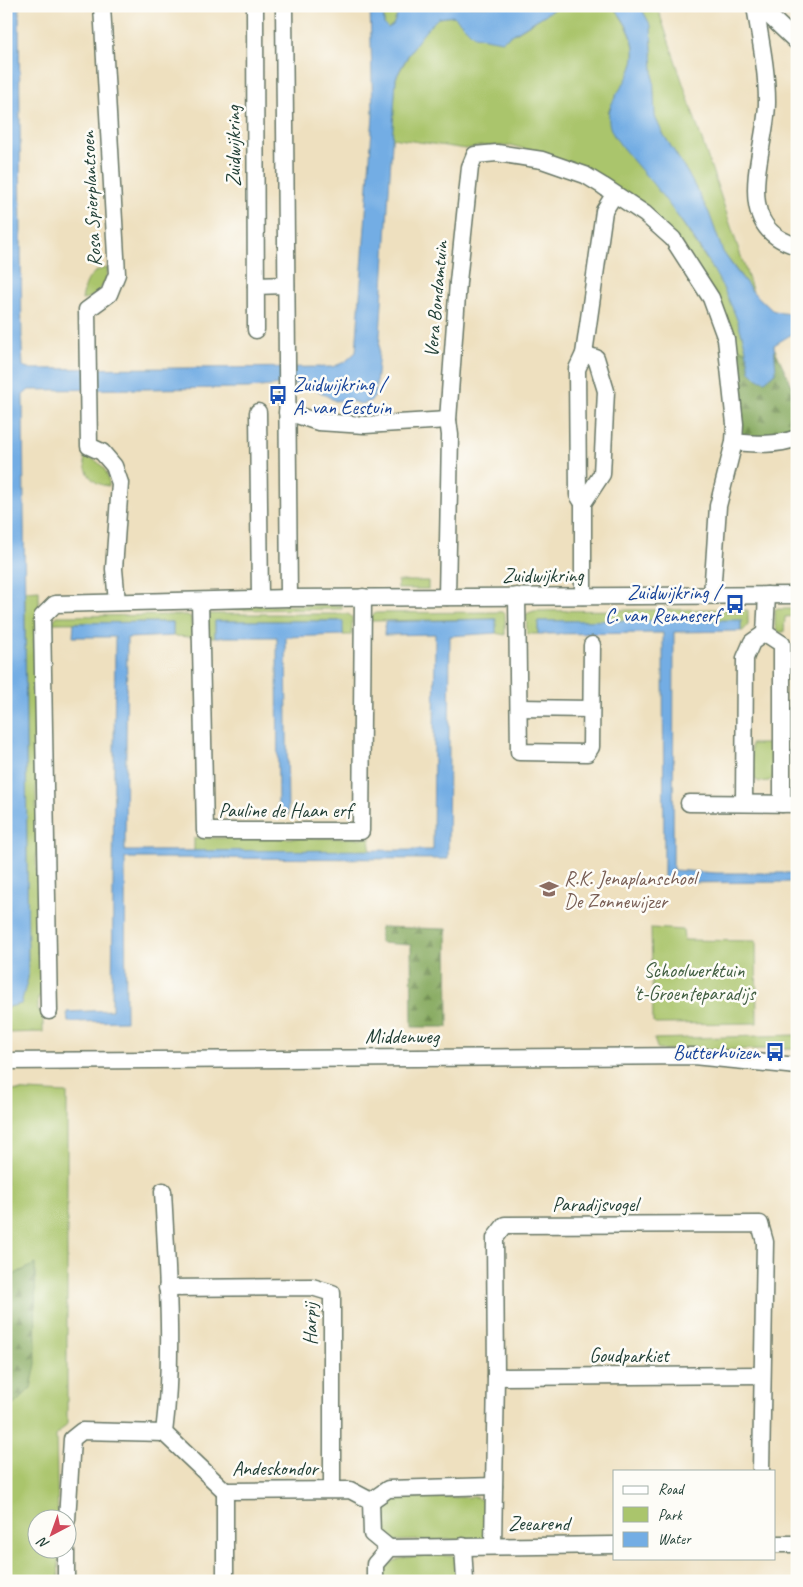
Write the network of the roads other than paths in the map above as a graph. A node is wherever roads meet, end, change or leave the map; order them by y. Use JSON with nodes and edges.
{"nodes":[{"id":1,"x":102,"y":6,"type":"edge"},
{"id":2,"x":255,"y":6,"type":"edge"},
{"id":3,"x":284,"y":6,"type":"edge"},
{"id":4,"x":755,"y":6,"type":"edge"},
{"id":5,"x":759,"y":6,"type":"edge"},
{"id":6,"x":797,"y":42,"type":"edge"},
{"id":7,"x":614,"y":195,"type":"junction"},
{"id":8,"x":797,"y":246,"type":"edge"},
{"id":9,"x":286,"y":285,"type":"junction"},
{"id":10,"x":256,"y":286,"type":"junction"},
{"id":11,"x":256,"y":330,"type":"dead end"},
{"id":12,"x":584,"y":354,"type":"junction"},
{"id":13,"x":258,"y":412,"type":"dead end"},
{"id":14,"x":287,"y":412,"type":"junction"},
{"id":15,"x":448,"y":420,"type":"junction"},
{"id":16,"x":797,"y":438,"type":"edge"},
{"id":17,"x":734,"y":442,"type":"junction"},
{"id":18,"x":583,"y":503,"type":"junction"},
{"id":19,"x":712,"y":595,"type":"junction"},
{"id":20,"x":767,"y":595,"type":"junction"},
{"id":21,"x":797,"y":595,"type":"edge"},
{"id":22,"x":517,"y":596,"type":"junction"},
{"id":23,"x":583,"y":596,"type":"junction"},
{"id":24,"x":363,"y":597,"type":"junction"},
{"id":25,"x":447,"y":597,"type":"junction"},
{"id":26,"x":289,"y":598,"type":"junction"},
{"id":27,"x":260,"y":599,"type":"junction"},
{"id":28,"x":200,"y":601,"type":"junction"},
{"id":29,"x":117,"y":602,"type":"junction"},
{"id":30,"x":765,"y":633,"type":"junction"},
{"id":31,"x":592,"y":645,"type":"dead end"},
{"id":32,"x":519,"y":708,"type":"junction"},
{"id":33,"x":590,"y":709,"type":"junction"},
{"id":34,"x":689,"y":802,"type":"dead end"},
{"id":35,"x":744,"y":803,"type":"junction"},
{"id":36,"x":790,"y":804,"type":"edge"},
{"id":37,"x":49,"y":1011,"type":"dead end"},
{"id":38,"x":6,"y":1061,"type":"edge"},
{"id":39,"x":797,"y":1066,"type":"edge"},
{"id":40,"x":163,"y":1191,"type":"dead end"},
{"id":41,"x":167,"y":1288,"type":"junction"},
{"id":42,"x":762,"y":1375,"type":"junction"},
{"id":43,"x":496,"y":1376,"type":"junction"},
{"id":44,"x":164,"y":1433,"type":"junction"},
{"id":45,"x":761,"y":1470,"type":"edge"},
{"id":46,"x":494,"y":1486,"type":"junction"},
{"id":47,"x":332,"y":1489,"type":"junction"},
{"id":48,"x":225,"y":1490,"type":"junction"},
{"id":49,"x":371,"y":1501,"type":"junction"},
{"id":50,"x":68,"y":1510,"type":"edge"},
{"id":51,"x":776,"y":1544,"type":"edge"},
{"id":52,"x":797,"y":1544,"type":"edge"},
{"id":53,"x":493,"y":1545,"type":"junction"},
{"id":54,"x":613,"y":1545,"type":"edge"},
{"id":55,"x":463,"y":1546,"type":"junction"},
{"id":56,"x":389,"y":1548,"type":"junction"},
{"id":57,"x":66,"y":1560,"type":"edge"},
{"id":58,"x":66,"y":1581,"type":"edge"},
{"id":59,"x":226,"y":1581,"type":"edge"},
{"id":60,"x":375,"y":1581,"type":"edge"},
{"id":61,"x":465,"y":1581,"type":"edge"}],
"edges":[{"from":1,"to":29,"type":"street","name":"Rosa Spierplantsoen"},
{"from":2,"to":10,"type":"street","name":"Zuidwijkring"},
{"from":3,"to":9,"type":"street"},
{"from":4,"to":8,"type":"street"},
{"from":5,"to":6,"type":"street"},
{"from":7,"to":12,"type":"street"},
{"from":7,"to":15,"type":"street","name":"Vera Bondamtuin"},
{"from":7,"to":17,"type":"street"},
{"from":9,"to":10,"type":"street"},
{"from":9,"to":14,"type":"street"},
{"from":10,"to":11,"type":"street","name":"Zuidwijkring"},
{"from":12,"to":18,"type":"street"},
{"from":12,"to":18,"type":"street"},
{"from":13,"to":27,"type":"street"},
{"from":14,"to":15,"type":"street"},
{"from":14,"to":26,"type":"street"},
{"from":15,"to":25,"type":"street","name":"Vera Bondamtuin"},
{"from":16,"to":17,"type":"street"},
{"from":17,"to":19,"type":"street"},
{"from":18,"to":23,"type":"street"},
{"from":19,"to":20,"type":"street","name":"Zuidwijkring"},
{"from":19,"to":23,"type":"street","name":"Zuidwijkring"},
{"from":20,"to":21,"type":"street","name":"Zuidwijkring"},
{"from":20,"to":30,"type":"street"},
{"from":22,"to":23,"type":"street","name":"Zuidwijkring"},
{"from":22,"to":25,"type":"street","name":"Zuidwijkring"},
{"from":22,"to":32,"type":"street"},
{"from":24,"to":25,"type":"street","name":"Zuidwijkring"},
{"from":24,"to":26,"type":"street","name":"Zuidwijkring"},
{"from":24,"to":28,"type":"street","name":"Pauline de Haan erf"},
{"from":26,"to":27,"type":"street","name":"Zuidwijkring"},
{"from":27,"to":28,"type":"street","name":"Zuidwijkring"},
{"from":28,"to":29,"type":"street","name":"Zuidwijkring"},
{"from":29,"to":37,"type":"street","name":"Zuidwijkring"},
{"from":30,"to":35,"type":"street"},
{"from":30,"to":36,"type":"street"},
{"from":31,"to":33,"type":"street"},
{"from":32,"to":33,"type":"street"},
{"from":32,"to":33,"type":"street"},
{"from":34,"to":35,"type":"street"},
{"from":35,"to":36,"type":"street"},
{"from":38,"to":39,"type":"street","name":"Middenweg"},
{"from":40,"to":41,"type":"street"},
{"from":41,"to":44,"type":"street"},
{"from":41,"to":47,"type":"street","name":"Harpij"},
{"from":42,"to":43,"type":"street","name":"Goudparkiet"},
{"from":42,"to":43,"type":"street","name":"Paradijsvogel"},
{"from":42,"to":45,"type":"street","name":"Paradijsvogel"},
{"from":43,"to":46,"type":"street","name":"Paradijsvogel"},
{"from":44,"to":48,"type":"street","name":"Andeskondor"},
{"from":44,"to":50,"type":"street"},
{"from":46,"to":49,"type":"street"},
{"from":46,"to":53,"type":"street","name":"Paradijsvogel"},
{"from":47,"to":48,"type":"street","name":"Andeskondor"},
{"from":47,"to":49,"type":"street","name":"Andeskondor"},
{"from":48,"to":59,"type":"street"},
{"from":49,"to":56,"type":"street"},
{"from":51,"to":52,"type":"street"},
{"from":53,"to":54,"type":"street","name":"Zeearend"},
{"from":53,"to":55,"type":"street","name":"Zeearend"},
{"from":55,"to":56,"type":"street","name":"Zeearend"},
{"from":55,"to":61,"type":"street"},
{"from":56,"to":60,"type":"street"},
{"from":57,"to":58,"type":"street"}]}
